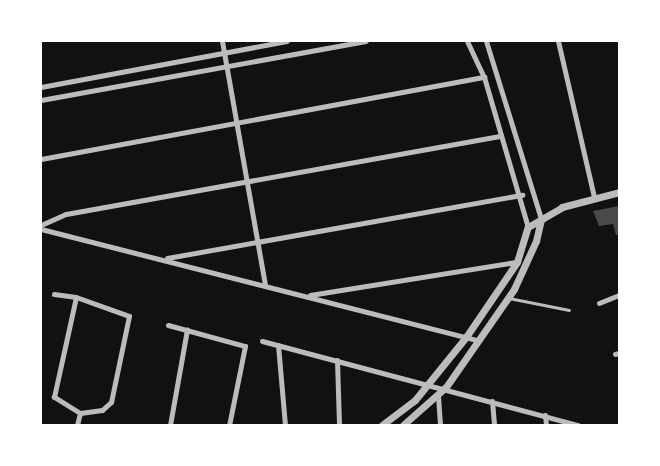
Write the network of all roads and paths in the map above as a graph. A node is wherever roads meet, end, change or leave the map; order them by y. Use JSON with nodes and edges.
{"nodes":[{"id":1,"x":222,"y":41,"type":"edge"},
{"id":2,"x":287,"y":41,"type":"edge"},
{"id":3,"x":366,"y":41,"type":"edge"},
{"id":4,"x":468,"y":41,"type":"edge"},
{"id":5,"x":486,"y":41,"type":"edge"},
{"id":6,"x":558,"y":41,"type":"edge"},
{"id":7,"x":224,"y":53,"type":"junction"},
{"id":8,"x":226,"y":66,"type":"junction"},
{"id":9,"x":484,"y":78,"type":"junction"},
{"id":10,"x":41,"y":87,"type":"edge"},
{"id":11,"x":41,"y":100,"type":"edge"},
{"id":12,"x":237,"y":122,"type":"junction"},
{"id":13,"x":501,"y":136,"type":"junction"},
{"id":14,"x":41,"y":159,"type":"edge"},
{"id":15,"x":248,"y":184,"type":"junction"},
{"id":16,"x":619,"y":192,"type":"edge"},
{"id":17,"x":522,"y":195,"type":"junction"},
{"id":18,"x":594,"y":197,"type":"junction"},
{"id":19,"x":541,"y":219,"type":"junction"},
{"id":20,"x":41,"y":227,"type":"edge"},
{"id":21,"x":528,"y":228,"type":"junction"},
{"id":22,"x":258,"y":243,"type":"junction"},
{"id":23,"x":164,"y":259,"type":"junction"},
{"id":24,"x":517,"y":262,"type":"junction"},
{"id":25,"x":265,"y":285,"type":"junction"},
{"id":26,"x":54,"y":294,"type":"dead end"},
{"id":27,"x":619,"y":295,"type":"edge"},
{"id":28,"x":308,"y":296,"type":"junction"},
{"id":29,"x":76,"y":298,"type":"junction"},
{"id":30,"x":508,"y":298,"type":"junction"},
{"id":31,"x":599,"y":303,"type":"dead end"},
{"id":32,"x":569,"y":310,"type":"dead end"},
{"id":33,"x":168,"y":325,"type":"dead end"},
{"id":34,"x":187,"y":330,"type":"junction"},
{"id":35,"x":466,"y":337,"type":"junction"},
{"id":36,"x":262,"y":341,"type":"dead end"},
{"id":37,"x":478,"y":341,"type":"junction"},
{"id":38,"x":278,"y":345,"type":"junction"},
{"id":39,"x":337,"y":360,"type":"junction"},
{"id":40,"x":430,"y":383,"type":"junction"},
{"id":41,"x":446,"y":387,"type":"junction"},
{"id":42,"x":438,"y":396,"type":"junction"},
{"id":43,"x":492,"y":401,"type":"junction"},
{"id":44,"x":80,"y":413,"type":"junction"},
{"id":45,"x":545,"y":415,"type":"junction"},
{"id":46,"x":77,"y":425,"type":"edge"},
{"id":47,"x":170,"y":425,"type":"edge"},
{"id":48,"x":229,"y":425,"type":"edge"},
{"id":49,"x":285,"y":425,"type":"edge"},
{"id":50,"x":339,"y":425,"type":"edge"},
{"id":51,"x":382,"y":425,"type":"edge"},
{"id":52,"x":403,"y":425,"type":"edge"},
{"id":53,"x":440,"y":425,"type":"edge"},
{"id":54,"x":494,"y":425,"type":"edge"},
{"id":55,"x":546,"y":425,"type":"edge"},
{"id":56,"x":578,"y":425,"type":"edge"}],
"edges":[{"from":1,"to":7,"type":"street"},
{"from":2,"to":7,"type":"street"},
{"from":3,"to":8,"type":"street"},
{"from":4,"to":9,"type":"street"},
{"from":5,"to":19,"type":"street"},
{"from":6,"to":18,"type":"street"},
{"from":7,"to":8,"type":"street"},
{"from":7,"to":10,"type":"street"},
{"from":8,"to":11,"type":"street"},
{"from":8,"to":12,"type":"street"},
{"from":9,"to":12,"type":"street"},
{"from":9,"to":13,"type":"street"},
{"from":12,"to":14,"type":"street"},
{"from":12,"to":15,"type":"street"},
{"from":13,"to":15,"type":"street"},
{"from":13,"to":17,"type":"street"},
{"from":15,"to":20,"type":"street"},
{"from":15,"to":22,"type":"street"},
{"from":16,"to":18,"type":"street"},
{"from":17,"to":21,"type":"street"},
{"from":17,"to":22,"type":"street"},
{"from":18,"to":19,"type":"street"},
{"from":19,"to":21,"type":"street"},
{"from":19,"to":30,"type":"street"},
{"from":20,"to":23,"type":"street"},
{"from":21,"to":24,"type":"street"},
{"from":22,"to":23,"type":"street"},
{"from":22,"to":25,"type":"street"},
{"from":23,"to":25,"type":"street"},
{"from":24,"to":28,"type":"street"},
{"from":24,"to":35,"type":"street"},
{"from":25,"to":28,"type":"street"},
{"from":26,"to":29,"type":"street"},
{"from":27,"to":31,"type":"street"},
{"from":28,"to":35,"type":"street"},
{"from":29,"to":44,"type":"street"},
{"from":29,"to":44,"type":"street"},
{"from":30,"to":32,"type":"lane"},
{"from":30,"to":37,"type":"street"},
{"from":33,"to":34,"type":"street"},
{"from":34,"to":47,"type":"street"},
{"from":34,"to":48,"type":"street"},
{"from":35,"to":37,"type":"street"},
{"from":35,"to":40,"type":"street"},
{"from":36,"to":38,"type":"street"},
{"from":37,"to":41,"type":"street"},
{"from":38,"to":39,"type":"street"},
{"from":38,"to":49,"type":"street"},
{"from":39,"to":40,"type":"street"},
{"from":39,"to":50,"type":"street"},
{"from":40,"to":41,"type":"street"},
{"from":40,"to":51,"type":"street"},
{"from":41,"to":42,"type":"street"},
{"from":41,"to":43,"type":"street"},
{"from":42,"to":52,"type":"street"},
{"from":42,"to":53,"type":"street"},
{"from":43,"to":45,"type":"street"},
{"from":43,"to":54,"type":"street"},
{"from":44,"to":46,"type":"street"},
{"from":45,"to":55,"type":"street"},
{"from":45,"to":56,"type":"street"}]}
